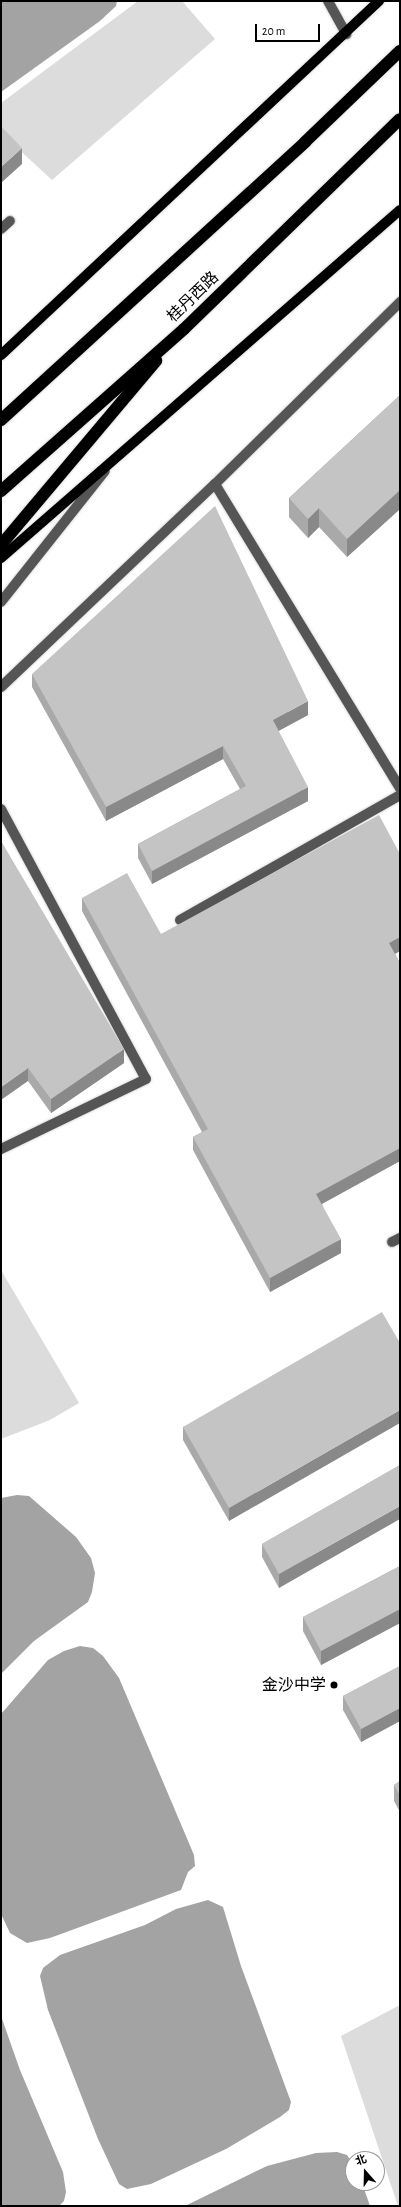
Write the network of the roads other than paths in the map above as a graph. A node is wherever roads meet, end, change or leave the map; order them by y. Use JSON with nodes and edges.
{"nodes":[{"id":1,"x":328,"y":1,"type":"edge"},
{"id":2,"x":379,"y":1,"type":"edge"},
{"id":3,"x":346,"y":34,"type":"junction"},
{"id":4,"x":400,"y":51,"type":"edge"},
{"id":5,"x":400,"y":118,"type":"edge"},
{"id":6,"x":400,"y":210,"type":"edge"},
{"id":7,"x":10,"y":221,"type":"dead end"},
{"id":8,"x":1,"y":229,"type":"edge"},
{"id":9,"x":400,"y":302,"type":"edge"},
{"id":10,"x":184,"y":329,"type":"junction"},
{"id":11,"x":21,"y":337,"type":"junction"},
{"id":12,"x":1,"y":347,"type":"edge"},
{"id":13,"x":1,"y":355,"type":"edge"},
{"id":14,"x":63,"y":362,"type":"junction"},
{"id":15,"x":1,"y":411,"type":"edge"},
{"id":16,"x":1,"y":420,"type":"edge"},
{"id":17,"x":115,"y":458,"type":"junction"},
{"id":18,"x":215,"y":484,"type":"junction"},
{"id":19,"x":1,"y":491,"type":"edge"},
{"id":20,"x":1,"y":545,"type":"edge"},
{"id":21,"x":1,"y":558,"type":"edge"},
{"id":22,"x":1,"y":602,"type":"edge"},
{"id":23,"x":1,"y":687,"type":"edge"},
{"id":24,"x":400,"y":788,"type":"edge"},
{"id":25,"x":400,"y":795,"type":"edge"},
{"id":26,"x":1,"y":809,"type":"edge"},
{"id":27,"x":180,"y":920,"type":"dead end"},
{"id":28,"x":1,"y":1149,"type":"edge"}],
"edges":[{"from":1,"to":3,"type":"street"},
{"from":2,"to":3,"type":"main road"},
{"from":3,"to":11,"type":"main road"},
{"from":4,"to":14,"type":"highway"},
{"from":5,"to":10,"type":"highway","name":"桂丹西路"},
{"from":6,"to":17,"type":"main road"},
{"from":7,"to":8,"type":"street"},
{"from":9,"to":18,"type":"street"},
{"from":10,"to":19,"type":"highway","name":"桂丹西路"},
{"from":10,"to":20,"type":"highway"},
{"from":11,"to":12,"type":"street"},
{"from":11,"to":13,"type":"main road"},
{"from":14,"to":15,"type":"highway"},
{"from":14,"to":16,"type":"highway"},
{"from":17,"to":21,"type":"main road"},
{"from":17,"to":22,"type":"street"},
{"from":18,"to":23,"type":"street"},
{"from":18,"to":24,"type":"street"},
{"from":25,"to":27,"type":"street"},
{"from":26,"to":28,"type":"street"}]}
